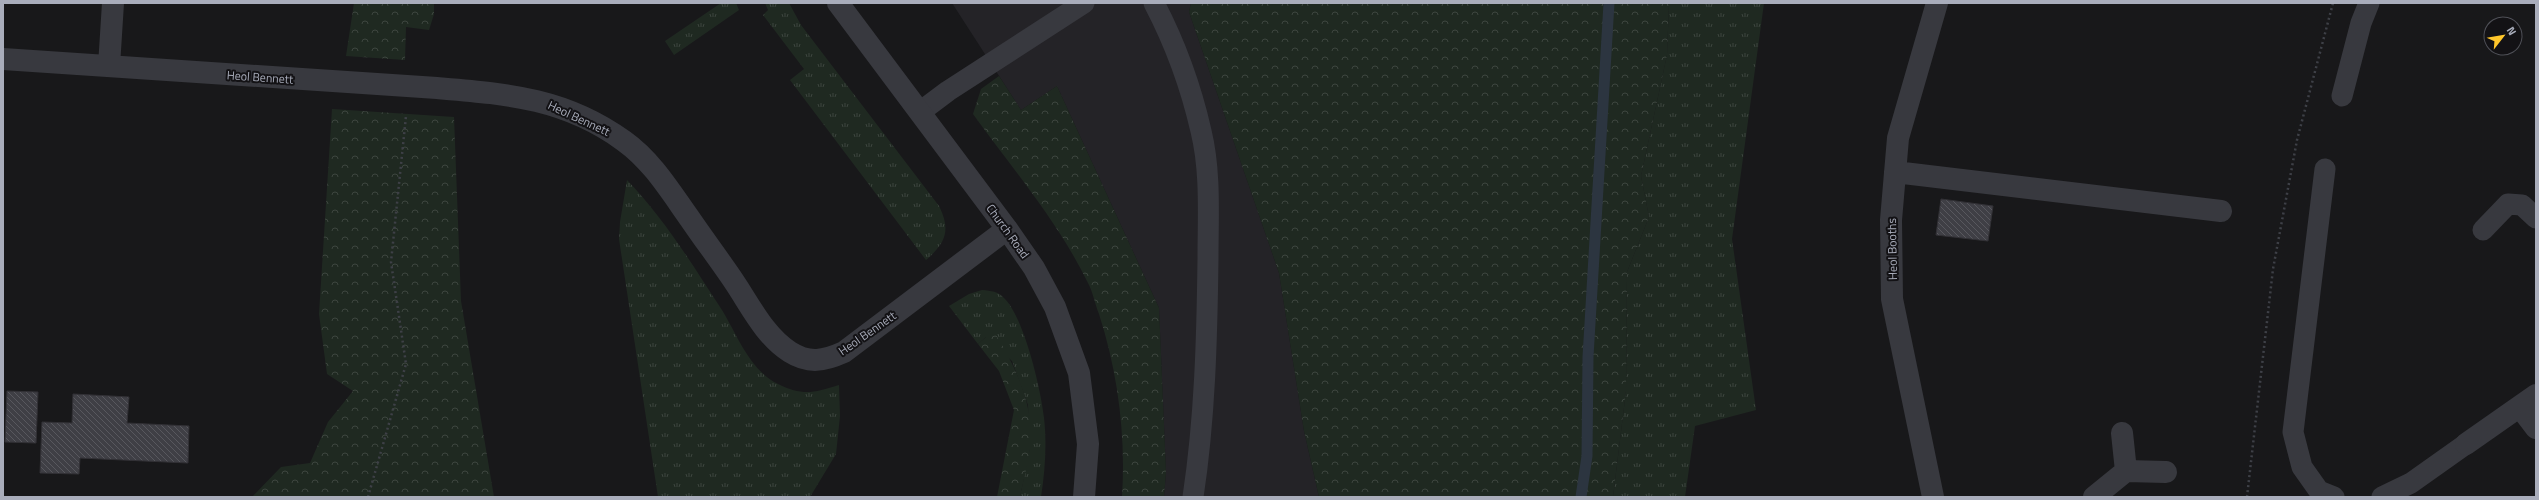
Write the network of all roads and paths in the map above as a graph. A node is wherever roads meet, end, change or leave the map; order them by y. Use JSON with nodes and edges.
{"nodes":[{"id":1,"x":113,"y":3,"type":"edge"},
{"id":2,"x":838,"y":3,"type":"edge"},
{"id":3,"x":1084,"y":3,"type":"edge"},
{"id":4,"x":1154,"y":3,"type":"edge"},
{"id":5,"x":1937,"y":3,"type":"edge"},
{"id":6,"x":2333,"y":3,"type":"edge"},
{"id":7,"x":2369,"y":3,"type":"edge"},
{"id":8,"x":3,"y":59,"type":"edge"},
{"id":9,"x":109,"y":66,"type":"junction"},
{"id":10,"x":2342,"y":96,"type":"dead end"},
{"id":11,"x":407,"y":108,"type":"dead end"},
{"id":12,"x":920,"y":112,"type":"junction"},
{"id":13,"x":2325,"y":169,"type":"dead end"},
{"id":14,"x":1895,"y":172,"type":"junction"},
{"id":15,"x":2221,"y":211,"type":"dead end"},
{"id":16,"x":2536,"y":218,"type":"edge"},
{"id":17,"x":1007,"y":229,"type":"junction"},
{"id":18,"x":2483,"y":230,"type":"dead end"},
{"id":19,"x":2528,"y":401,"type":"edge"},
{"id":20,"x":2536,"y":428,"type":"edge"},
{"id":21,"x":2122,"y":433,"type":"dead end"},
{"id":22,"x":2466,"y":444,"type":"joint"},
{"id":23,"x":2126,"y":471,"type":"junction"},
{"id":24,"x":2166,"y":472,"type":"dead end"},
{"id":25,"x":368,"y":497,"type":"edge"},
{"id":26,"x":1084,"y":497,"type":"edge"},
{"id":27,"x":1193,"y":497,"type":"edge"},
{"id":28,"x":1933,"y":497,"type":"edge"},
{"id":29,"x":2094,"y":497,"type":"edge"},
{"id":30,"x":2247,"y":497,"type":"edge"},
{"id":31,"x":2334,"y":497,"type":"edge"},
{"id":32,"x":2382,"y":497,"type":"edge"}],
"edges":[{"from":1,"to":9,"type":"street"},
{"from":2,"to":12,"type":"street","name":"Church Road"},
{"from":3,"to":12,"type":"lane"},
{"from":4,"to":27,"type":"lane"},
{"from":5,"to":14,"type":"street","name":"Heol Booths"},
{"from":6,"to":30,"type":"path"},
{"from":7,"to":10,"type":"lane"},
{"from":8,"to":9,"type":"street","name":"Heol Bennett"},
{"from":9,"to":17,"type":"street","name":"Heol Bennett"},
{"from":11,"to":25,"type":"path"},
{"from":12,"to":17,"type":"street","name":"Church Road"},
{"from":13,"to":31,"type":"lane"},
{"from":14,"to":15,"type":"street"},
{"from":14,"to":28,"type":"street","name":"Heol Booths"},
{"from":16,"to":18,"type":"lane"},
{"from":17,"to":26,"type":"street","name":"Church Road"},
{"from":19,"to":20,"type":"street"},
{"from":19,"to":22,"type":"street"},
{"from":21,"to":23,"type":"street"},
{"from":22,"to":32,"type":"lane"},
{"from":23,"to":24,"type":"street"},
{"from":23,"to":29,"type":"street"}]}
